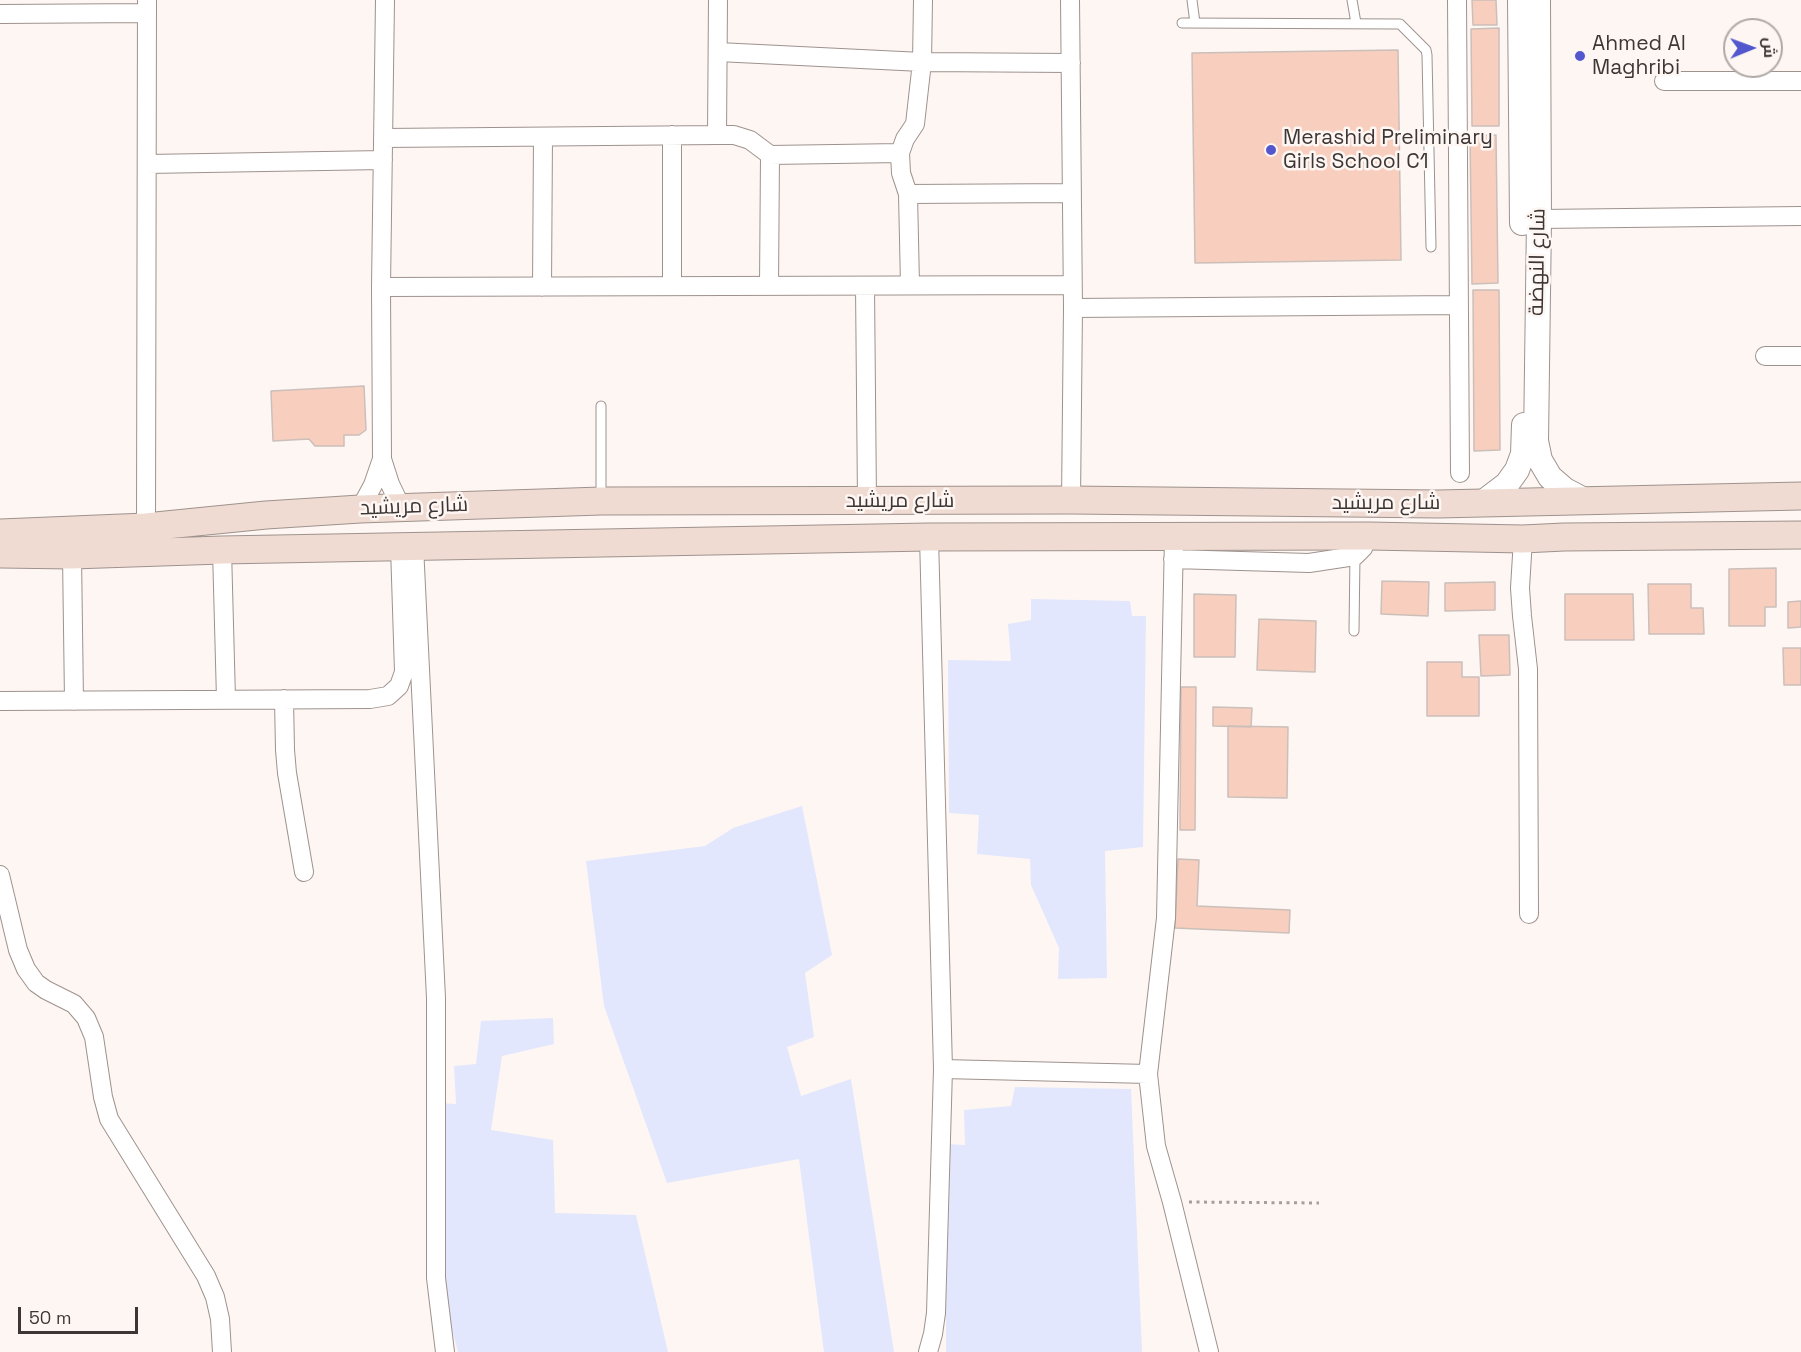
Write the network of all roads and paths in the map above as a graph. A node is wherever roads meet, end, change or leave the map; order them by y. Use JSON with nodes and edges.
{"nodes":[{"id":1,"x":385,"y":0,"type":"edge"},
{"id":2,"x":718,"y":0,"type":"edge"},
{"id":3,"x":923,"y":0,"type":"edge"},
{"id":4,"x":1070,"y":0,"type":"edge"},
{"id":5,"x":1192,"y":0,"type":"edge"},
{"id":6,"x":1352,"y":0,"type":"edge"},
{"id":7,"x":1457,"y":0,"type":"edge"},
{"id":8,"x":1535,"y":1,"type":"edge"},
{"id":9,"x":147,"y":7,"type":"edge"},
{"id":10,"x":0,"y":14,"type":"edge"},
{"id":11,"x":1182,"y":23,"type":"dead end"},
{"id":12,"x":1195,"y":23,"type":"junction"},
{"id":13,"x":1356,"y":23,"type":"junction"},
{"id":14,"x":718,"y":52,"type":"junction"},
{"id":15,"x":922,"y":62,"type":"junction"},
{"id":16,"x":1071,"y":63,"type":"junction"},
{"id":17,"x":1664,"y":81,"type":"dead end"},
{"id":18,"x":1801,"y":81,"type":"edge"},
{"id":19,"x":672,"y":135,"type":"junction"},
{"id":20,"x":717,"y":135,"type":"junction"},
{"id":21,"x":543,"y":137,"type":"junction"},
{"id":22,"x":383,"y":138,"type":"junction"},
{"id":23,"x":900,"y":153,"type":"junction"},
{"id":24,"x":770,"y":155,"type":"junction"},
{"id":25,"x":383,"y":160,"type":"junction"},
{"id":26,"x":147,"y":164,"type":"junction"},
{"id":27,"x":1072,"y":193,"type":"junction"},
{"id":28,"x":908,"y":194,"type":"junction"},
{"id":29,"x":1801,"y":216,"type":"edge"},
{"id":30,"x":1539,"y":219,"type":"junction"},
{"id":31,"x":1431,"y":247,"type":"dead end"},
{"id":32,"x":910,"y":285,"type":"junction"},
{"id":33,"x":1072,"y":285,"type":"junction"},
{"id":34,"x":672,"y":286,"type":"junction"},
{"id":35,"x":769,"y":286,"type":"junction"},
{"id":36,"x":865,"y":286,"type":"junction"},
{"id":37,"x":381,"y":287,"type":"junction"},
{"id":38,"x":542,"y":287,"type":"junction"},
{"id":39,"x":1458,"y":305,"type":"junction"},
{"id":40,"x":1073,"y":308,"type":"junction"},
{"id":41,"x":1765,"y":356,"type":"dead end"},
{"id":42,"x":1801,"y":356,"type":"edge"},
{"id":43,"x":601,"y":406,"type":"dead end"},
{"id":44,"x":382,"y":459,"type":"junction"},
{"id":45,"x":1460,"y":473,"type":"dead end"},
{"id":46,"x":1801,"y":496,"type":"edge"},
{"id":47,"x":1071,"y":500,"type":"junction"},
{"id":48,"x":1645,"y":500,"type":"junction"},
{"id":49,"x":601,"y":501,"type":"junction"},
{"id":50,"x":867,"y":501,"type":"junction"},
{"id":51,"x":1586,"y":501,"type":"junction"},
{"id":52,"x":1482,"y":503,"type":"junction"},
{"id":53,"x":1438,"y":504,"type":"junction"},
{"id":54,"x":401,"y":507,"type":"junction"},
{"id":55,"x":360,"y":508,"type":"junction"},
{"id":56,"x":266,"y":515,"type":"junction"},
{"id":57,"x":146,"y":527,"type":"junction"},
{"id":58,"x":0,"y":533,"type":"edge"},
{"id":59,"x":1801,"y":535,"type":"edge"},
{"id":60,"x":929,"y":537,"type":"junction"},
{"id":61,"x":1564,"y":537,"type":"junction"},
{"id":62,"x":1523,"y":538,"type":"junction"},
{"id":63,"x":407,"y":546,"type":"junction"},
{"id":64,"x":1362,"y":546,"type":"junction"},
{"id":65,"x":1174,"y":548,"type":"junction"},
{"id":66,"x":264,"y":549,"type":"junction"},
{"id":67,"x":222,"y":550,"type":"junction"},
{"id":68,"x":0,"y":554,"type":"edge"},
{"id":69,"x":72,"y":555,"type":"junction"},
{"id":70,"x":1354,"y":631,"type":"dead end"},
{"id":71,"x":226,"y":699,"type":"junction"},
{"id":72,"x":284,"y":699,"type":"junction"},
{"id":73,"x":74,"y":700,"type":"junction"},
{"id":74,"x":0,"y":701,"type":"edge"},
{"id":75,"x":304,"y":872,"type":"dead end"},
{"id":76,"x":0,"y":874,"type":"edge"},
{"id":77,"x":1529,"y":914,"type":"dead end"},
{"id":78,"x":944,"y":1069,"type":"junction"},
{"id":79,"x":1148,"y":1074,"type":"junction"},
{"id":80,"x":1172,"y":1202,"type":"junction"},
{"id":81,"x":1319,"y":1203,"type":"dead end"},
{"id":82,"x":222,"y":1352,"type":"edge"},
{"id":83,"x":445,"y":1352,"type":"edge"},
{"id":84,"x":928,"y":1352,"type":"edge"},
{"id":85,"x":1209,"y":1352,"type":"edge"}],
"edges":[{"from":1,"to":22,"type":"street"},
{"from":2,"to":14,"type":"street"},
{"from":3,"to":15,"type":"street"},
{"from":4,"to":16,"type":"street"},
{"from":5,"to":12,"type":"lane"},
{"from":6,"to":13,"type":"lane"},
{"from":7,"to":39,"type":"street"},
{"from":8,"to":30,"type":"street","name":"شارع النهضة"},
{"from":8,"to":52,"type":"street","name":"شارع النهضة"},
{"from":9,"to":10,"type":"street"},
{"from":9,"to":26,"type":"street"},
{"from":11,"to":12,"type":"lane"},
{"from":12,"to":13,"type":"lane"},
{"from":13,"to":31,"type":"lane"},
{"from":14,"to":15,"type":"street"},
{"from":14,"to":20,"type":"street"},
{"from":15,"to":16,"type":"street"},
{"from":15,"to":23,"type":"street"},
{"from":16,"to":27,"type":"street"},
{"from":17,"to":18,"type":"street"},
{"from":19,"to":20,"type":"street"},
{"from":19,"to":21,"type":"street"},
{"from":19,"to":34,"type":"street"},
{"from":20,"to":24,"type":"street"},
{"from":21,"to":22,"type":"street"},
{"from":21,"to":38,"type":"street"},
{"from":22,"to":25,"type":"street"},
{"from":23,"to":24,"type":"street"},
{"from":23,"to":28,"type":"street"},
{"from":24,"to":35,"type":"street"},
{"from":25,"to":26,"type":"street"},
{"from":25,"to":37,"type":"street"},
{"from":26,"to":57,"type":"street"},
{"from":27,"to":28,"type":"street"},
{"from":27,"to":33,"type":"street"},
{"from":28,"to":32,"type":"street"},
{"from":29,"to":30,"type":"street"},
{"from":30,"to":51,"type":"street","name":"شارع النهضة"},
{"from":32,"to":33,"type":"street"},
{"from":32,"to":36,"type":"street"},
{"from":33,"to":40,"type":"street"},
{"from":34,"to":35,"type":"street"},
{"from":34,"to":38,"type":"street"},
{"from":35,"to":36,"type":"street"},
{"from":36,"to":50,"type":"street"},
{"from":37,"to":38,"type":"street"},
{"from":37,"to":44,"type":"street"},
{"from":39,"to":40,"type":"street"},
{"from":39,"to":45,"type":"street"},
{"from":40,"to":47,"type":"street"},
{"from":41,"to":42,"type":"street"},
{"from":43,"to":49,"type":"lane"},
{"from":44,"to":54,"type":"street"},
{"from":44,"to":55,"type":"street"},
{"from":46,"to":48,"type":"main road","name":"شارع مريشيد"},
{"from":47,"to":50,"type":"main road","name":"شارع مريشيد"},
{"from":47,"to":53,"type":"main road","name":"شارع مريشيد"},
{"from":48,"to":51,"type":"main road","name":"شارع مريشيد"},
{"from":48,"to":61,"type":"main road"},
{"from":49,"to":50,"type":"main road","name":"شارع مريشيد"},
{"from":49,"to":54,"type":"main road","name":"شارع مريشيد"},
{"from":51,"to":52,"type":"main road","name":"شارع مريشيد"},
{"from":52,"to":53,"type":"main road","name":"شارع مريشيد"},
{"from":53,"to":64,"type":"main road"},
{"from":54,"to":55,"type":"main road","name":"شارع مريشيد"},
{"from":55,"to":56,"type":"main road","name":"شارع مريشيد"},
{"from":56,"to":57,"type":"main road","name":"شارع مريشيد"},
{"from":56,"to":66,"type":"main road"},
{"from":57,"to":58,"type":"main road","name":"شارع مريشيد"},
{"from":59,"to":61,"type":"main road","name":"شارع مريشيد"},
{"from":60,"to":63,"type":"main road","name":"شارع مريشيد"},
{"from":60,"to":65,"type":"main road","name":"شارع مريشيد"},
{"from":60,"to":78,"type":"street"},
{"from":61,"to":62,"type":"main road","name":"شارع مريشيد"},
{"from":62,"to":64,"type":"main road","name":"شارع مريشيد"},
{"from":62,"to":77,"type":"street"},
{"from":63,"to":66,"type":"main road","name":"شارع مريشيد"},
{"from":63,"to":72,"type":"street"},
{"from":63,"to":83,"type":"street"},
{"from":64,"to":65,"type":"main road","name":"شارع مريشيد"},
{"from":64,"to":70,"type":"lane"},
{"from":65,"to":79,"type":"street"},
{"from":66,"to":67,"type":"main road","name":"شارع مريشيد"},
{"from":67,"to":69,"type":"main road","name":"شارع مريشيد"},
{"from":67,"to":71,"type":"street"},
{"from":68,"to":69,"type":"main road","name":"شارع مريشيد"},
{"from":69,"to":73,"type":"street"},
{"from":71,"to":72,"type":"street"},
{"from":71,"to":73,"type":"street"},
{"from":72,"to":75,"type":"street"},
{"from":73,"to":74,"type":"street"},
{"from":76,"to":82,"type":"street"},
{"from":78,"to":79,"type":"street"},
{"from":78,"to":84,"type":"street"},
{"from":79,"to":80,"type":"street"},
{"from":80,"to":81,"type":"path"},
{"from":80,"to":85,"type":"street"}]}
